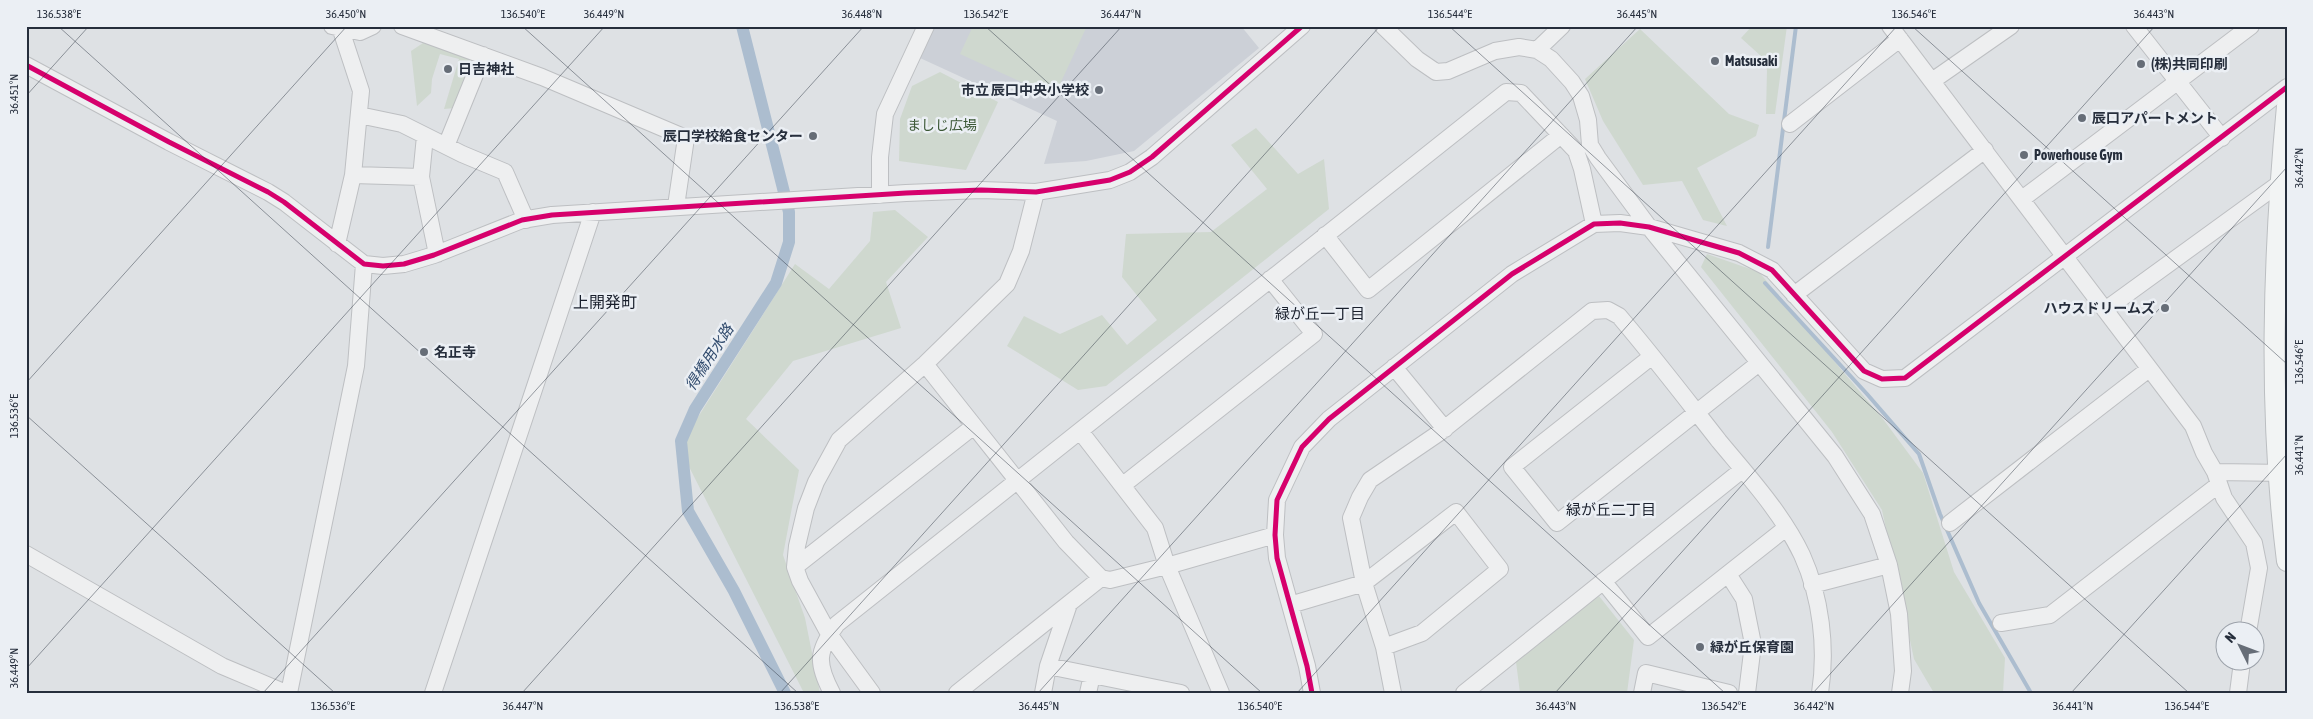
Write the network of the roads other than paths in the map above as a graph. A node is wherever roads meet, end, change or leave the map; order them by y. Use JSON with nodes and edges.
{"nodes":[{"id":1,"x":373,"y":26,"type":"edge"},
{"id":2,"x":402,"y":26,"type":"edge"},
{"id":3,"x":926,"y":26,"type":"edge"},
{"id":4,"x":1302,"y":26,"type":"edge"},
{"id":5,"x":1383,"y":26,"type":"edge"},
{"id":6,"x":1562,"y":26,"type":"edge"},
{"id":7,"x":2011,"y":26,"type":"edge"},
{"id":8,"x":2134,"y":26,"type":"edge"},
{"id":9,"x":2251,"y":26,"type":"edge"},
{"id":10,"x":337,"y":28,"type":"edge"},
{"id":11,"x":1895,"y":33,"type":"edge"},
{"id":12,"x":1537,"y":50,"type":"junction"},
{"id":13,"x":483,"y":55,"type":"junction"},
{"id":14,"x":26,"y":66,"type":"edge"},
{"id":15,"x":1932,"y":81,"type":"junction"},
{"id":16,"x":2177,"y":82,"type":"junction"},
{"id":17,"x":2287,"y":87,"type":"edge"},
{"id":18,"x":2287,"y":106,"type":"edge"},
{"id":19,"x":359,"y":115,"type":"junction"},
{"id":20,"x":1790,"y":124,"type":"dead end"},
{"id":21,"x":1561,"y":135,"type":"junction"},
{"id":22,"x":426,"y":136,"type":"junction"},
{"id":23,"x":2222,"y":138,"type":"junction"},
{"id":24,"x":446,"y":146,"type":"junction"},
{"id":25,"x":1985,"y":150,"type":"junction"},
{"id":26,"x":353,"y":175,"type":"junction"},
{"id":27,"x":421,"y":178,"type":"junction"},
{"id":28,"x":2280,"y":183,"type":"junction"},
{"id":29,"x":1036,"y":192,"type":"junction"},
{"id":30,"x":880,"y":195,"type":"junction"},
{"id":31,"x":2022,"y":199,"type":"junction"},
{"id":32,"x":676,"y":206,"type":"junction"},
{"id":33,"x":593,"y":212,"type":"junction"},
{"id":34,"x":526,"y":220,"type":"junction"},
{"id":35,"x":1594,"y":224,"type":"junction"},
{"id":36,"x":1649,"y":228,"type":"junction"},
{"id":37,"x":1325,"y":235,"type":"junction"},
{"id":38,"x":337,"y":244,"type":"junction"},
{"id":39,"x":437,"y":254,"type":"junction"},
{"id":40,"x":2064,"y":257,"type":"junction"},
{"id":41,"x":364,"y":264,"type":"junction"},
{"id":42,"x":1270,"y":279,"type":"junction"},
{"id":43,"x":1794,"y":295,"type":"junction"},
{"id":44,"x":2105,"y":310,"type":"junction"},
{"id":45,"x":1652,"y":357,"type":"junction"},
{"id":46,"x":1759,"y":363,"type":"junction"},
{"id":47,"x":925,"y":364,"type":"junction"},
{"id":48,"x":1394,"y":367,"type":"junction"},
{"id":49,"x":2149,"y":369,"type":"junction"},
{"id":50,"x":1697,"y":413,"type":"junction"},
{"id":51,"x":974,"y":426,"type":"junction"},
{"id":52,"x":1445,"y":428,"type":"junction"},
{"id":53,"x":1080,"y":431,"type":"junction"},
{"id":54,"x":1742,"y":470,"type":"junction"},
{"id":55,"x":2282,"y":473,"type":"edge"},
{"id":56,"x":2217,"y":479,"type":"junction"},
{"id":57,"x":1017,"y":481,"type":"junction"},
{"id":58,"x":1123,"y":485,"type":"junction"},
{"id":59,"x":1950,"y":523,"type":"dead end"},
{"id":60,"x":1786,"y":528,"type":"junction"},
{"id":61,"x":1275,"y":535,"type":"junction"},
{"id":62,"x":26,"y":554,"type":"edge"},
{"id":63,"x":2287,"y":561,"type":"edge"},
{"id":64,"x":1888,"y":565,"type":"junction"},
{"id":65,"x":795,"y":566,"type":"junction"},
{"id":66,"x":1167,"y":566,"type":"junction"},
{"id":67,"x":1728,"y":574,"type":"junction"},
{"id":68,"x":1101,"y":578,"type":"junction"},
{"id":69,"x":1603,"y":581,"type":"junction"},
{"id":70,"x":1364,"y":583,"type":"junction"},
{"id":71,"x":1812,"y":585,"type":"junction"},
{"id":72,"x":1069,"y":603,"type":"junction"},
{"id":73,"x":1290,"y":605,"type":"junction"},
{"id":74,"x":2250,"y":622,"type":"edge"},
{"id":75,"x":2001,"y":623,"type":"dead end"},
{"id":76,"x":829,"y":634,"type":"junction"},
{"id":77,"x":1384,"y":647,"type":"junction"},
{"id":78,"x":1048,"y":666,"type":"junction"},
{"id":79,"x":2241,"y":672,"type":"edge"},
{"id":80,"x":1092,"y":675,"type":"junction"},
{"id":81,"x":1135,"y":688,"type":"edge"},
{"id":82,"x":288,"y":693,"type":"edge"},
{"id":83,"x":433,"y":693,"type":"edge"},
{"id":84,"x":832,"y":693,"type":"edge"},
{"id":85,"x":872,"y":693,"type":"edge"},
{"id":86,"x":957,"y":693,"type":"edge"},
{"id":87,"x":1042,"y":693,"type":"edge"},
{"id":88,"x":1088,"y":693,"type":"edge"},
{"id":89,"x":1181,"y":693,"type":"edge"},
{"id":90,"x":1221,"y":693,"type":"edge"},
{"id":91,"x":1312,"y":693,"type":"edge"},
{"id":92,"x":1393,"y":693,"type":"edge"},
{"id":93,"x":1464,"y":693,"type":"edge"},
{"id":94,"x":1642,"y":693,"type":"edge"},
{"id":95,"x":1729,"y":693,"type":"edge"},
{"id":96,"x":1746,"y":693,"type":"edge"},
{"id":97,"x":1820,"y":693,"type":"edge"},
{"id":98,"x":1900,"y":693,"type":"edge"},
{"id":99,"x":2238,"y":693,"type":"edge"}],
"edges":[{"from":1,"to":10,"type":"street"},
{"from":2,"to":13,"type":"street"},
{"from":3,"to":30,"type":"street"},
{"from":4,"to":29,"type":"street"},
{"from":5,"to":12,"type":"street"},
{"from":6,"to":12,"type":"street"},
{"from":7,"to":15,"type":"street"},
{"from":8,"to":16,"type":"street"},
{"from":9,"to":16,"type":"street"},
{"from":10,"to":19,"type":"street"},
{"from":11,"to":15,"type":"street"},
{"from":11,"to":20,"type":"street"},
{"from":12,"to":36,"type":"street"},
{"from":13,"to":24,"type":"street"},
{"from":13,"to":32,"type":"street"},
{"from":14,"to":38,"type":"street"},
{"from":15,"to":25,"type":"street"},
{"from":16,"to":23,"type":"street"},
{"from":16,"to":31,"type":"street"},
{"from":17,"to":23,"type":"street"},
{"from":18,"to":28,"type":"main road"},
{"from":19,"to":22,"type":"street"},
{"from":19,"to":26,"type":"street"},
{"from":21,"to":35,"type":"street"},
{"from":21,"to":37,"type":"street"},
{"from":21,"to":37,"type":"street"},
{"from":22,"to":24,"type":"street"},
{"from":22,"to":27,"type":"street"},
{"from":23,"to":40,"type":"street"},
{"from":24,"to":34,"type":"street"},
{"from":25,"to":31,"type":"street"},
{"from":25,"to":43,"type":"street"},
{"from":26,"to":27,"type":"street"},
{"from":26,"to":38,"type":"street"},
{"from":27,"to":39,"type":"street"},
{"from":28,"to":44,"type":"street"},
{"from":28,"to":55,"type":"main road"},
{"from":29,"to":30,"type":"street"},
{"from":29,"to":47,"type":"street"},
{"from":30,"to":32,"type":"street"},
{"from":31,"to":40,"type":"street"},
{"from":32,"to":33,"type":"street"},
{"from":33,"to":34,"type":"street"},
{"from":33,"to":83,"type":"street"},
{"from":34,"to":39,"type":"street"},
{"from":35,"to":36,"type":"street"},
{"from":35,"to":48,"type":"street"},
{"from":36,"to":43,"type":"street"},
{"from":36,"to":46,"type":"street"},
{"from":37,"to":42,"type":"street"},
{"from":38,"to":41,"type":"street"},
{"from":39,"to":41,"type":"street"},
{"from":40,"to":43,"type":"street"},
{"from":40,"to":44,"type":"street"},
{"from":41,"to":82,"type":"street"},
{"from":42,"to":53,"type":"street"},
{"from":42,"to":58,"type":"street"},
{"from":44,"to":49,"type":"street"},
{"from":45,"to":50,"type":"street"},
{"from":45,"to":50,"type":"street"},
{"from":45,"to":52,"type":"street"},
{"from":46,"to":50,"type":"street"},
{"from":46,"to":64,"type":"street"},
{"from":47,"to":51,"type":"street"},
{"from":47,"to":65,"type":"street"},
{"from":48,"to":52,"type":"street"},
{"from":48,"to":61,"type":"street"},
{"from":49,"to":56,"type":"street"},
{"from":49,"to":59,"type":"street"},
{"from":50,"to":54,"type":"street"},
{"from":51,"to":57,"type":"street"},
{"from":51,"to":65,"type":"street"},
{"from":52,"to":70,"type":"street"},
{"from":53,"to":57,"type":"street"},
{"from":53,"to":58,"type":"street"},
{"from":54,"to":60,"type":"street"},
{"from":54,"to":69,"type":"street"},
{"from":55,"to":56,"type":"street"},
{"from":55,"to":63,"type":"main road"},
{"from":56,"to":74,"type":"street"},
{"from":56,"to":75,"type":"street"},
{"from":57,"to":68,"type":"street"},
{"from":57,"to":76,"type":"street"},
{"from":58,"to":66,"type":"street"},
{"from":60,"to":67,"type":"street"},
{"from":60,"to":71,"type":"street"},
{"from":61,"to":66,"type":"street"},
{"from":61,"to":73,"type":"street"},
{"from":62,"to":82,"type":"street"},
{"from":64,"to":71,"type":"street"},
{"from":64,"to":98,"type":"street"},
{"from":65,"to":76,"type":"street"},
{"from":66,"to":68,"type":"street"},
{"from":66,"to":90,"type":"street"},
{"from":67,"to":69,"type":"street"},
{"from":67,"to":96,"type":"street"},
{"from":68,"to":72,"type":"street"},
{"from":69,"to":93,"type":"street"},
{"from":70,"to":73,"type":"street"},
{"from":70,"to":77,"type":"street"},
{"from":70,"to":77,"type":"street"},
{"from":71,"to":97,"type":"street"},
{"from":72,"to":78,"type":"street"},
{"from":72,"to":86,"type":"street"},
{"from":73,"to":91,"type":"street"},
{"from":76,"to":84,"type":"street"},
{"from":76,"to":85,"type":"street"},
{"from":77,"to":92,"type":"street"},
{"from":78,"to":80,"type":"street"},
{"from":78,"to":87,"type":"street"},
{"from":79,"to":99,"type":"street"},
{"from":80,"to":81,"type":"street"},
{"from":80,"to":88,"type":"street"},
{"from":81,"to":89,"type":"street"},
{"from":94,"to":95,"type":"street"}]}
